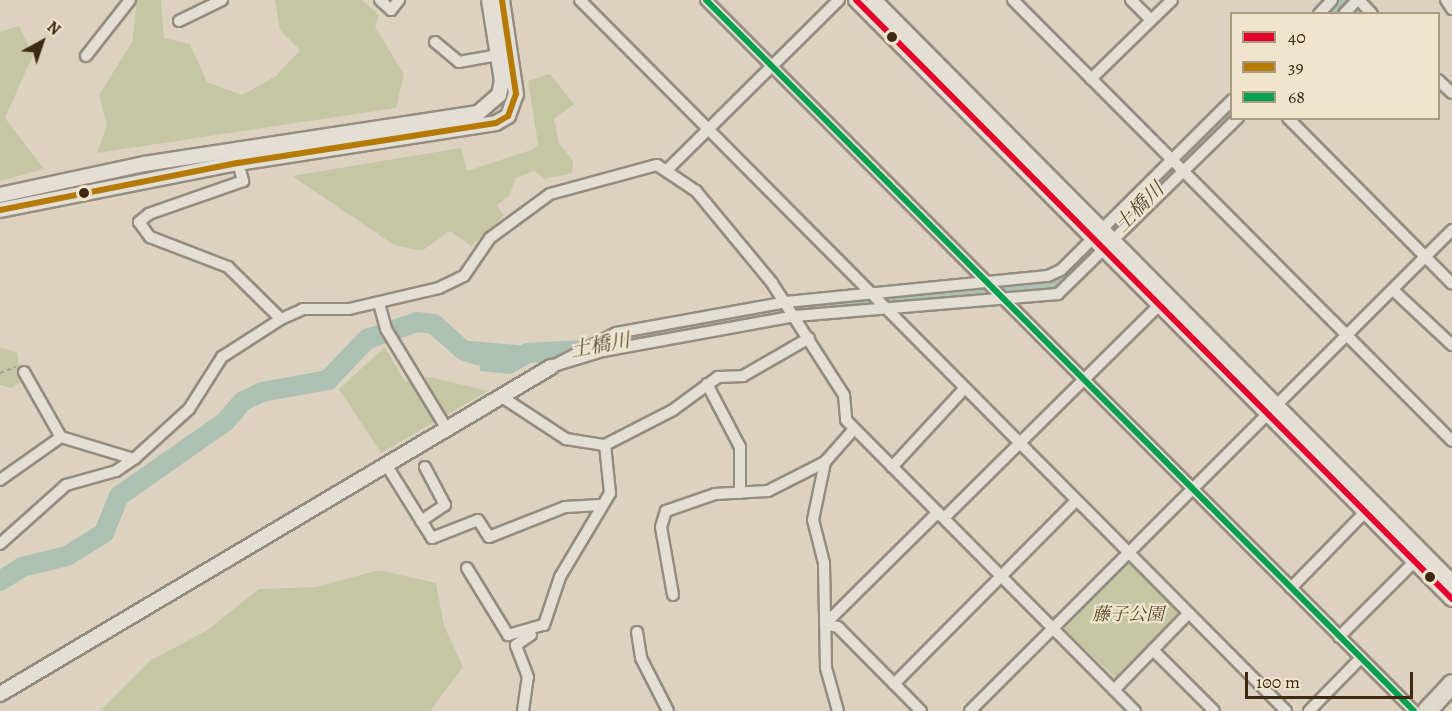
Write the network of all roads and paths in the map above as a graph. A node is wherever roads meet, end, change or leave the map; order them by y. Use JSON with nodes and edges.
{"nodes":[{"id":1,"x":130,"y":0,"type":"edge"},
{"id":2,"x":222,"y":0,"type":"edge"},
{"id":3,"x":380,"y":0,"type":"edge"},
{"id":4,"x":399,"y":0,"type":"edge"},
{"id":5,"x":489,"y":0,"type":"edge"},
{"id":6,"x":502,"y":0,"type":"edge"},
{"id":7,"x":580,"y":0,"type":"edge"},
{"id":8,"x":706,"y":0,"type":"edge"},
{"id":9,"x":839,"y":0,"type":"edge"},
{"id":10,"x":856,"y":0,"type":"edge"},
{"id":11,"x":874,"y":0,"type":"edge"},
{"id":12,"x":1013,"y":0,"type":"edge"},
{"id":13,"x":1131,"y":0,"type":"edge"},
{"id":14,"x":1172,"y":0,"type":"edge"},
{"id":15,"x":1332,"y":0,"type":"edge"},
{"id":16,"x":1358,"y":0,"type":"edge"},
{"id":17,"x":1446,"y":0,"type":"edge"},
{"id":18,"x":1452,"y":9,"type":"edge"},
{"id":19,"x":1320,"y":12,"type":"edge"},
{"id":20,"x":1346,"y":12,"type":"edge"},
{"id":21,"x":1370,"y":12,"type":"edge"},
{"id":22,"x":1151,"y":20,"type":"junction"},
{"id":23,"x":179,"y":21,"type":"dead end"},
{"id":24,"x":435,"y":42,"type":"dead end"},
{"id":25,"x":504,"y":55,"type":"junction"},
{"id":26,"x":86,"y":56,"type":"dead end"},
{"id":27,"x":771,"y":66,"type":"junction"},
{"id":28,"x":1092,"y":79,"type":"junction"},
{"id":29,"x":1440,"y":82,"type":"edge"},
{"id":30,"x":1452,"y":93,"type":"edge"},
{"id":31,"x":1230,"y":102,"type":"edge"},
{"id":32,"x":1236,"y":120,"type":"edge"},
{"id":33,"x":1290,"y":120,"type":"edge"},
{"id":34,"x":707,"y":129,"type":"junction"},
{"id":35,"x":1172,"y":159,"type":"junction"},
{"id":36,"x":238,"y":163,"type":"junction"},
{"id":37,"x":669,"y":168,"type":"junction"},
{"id":38,"x":1185,"y":171,"type":"junction"},
{"id":39,"x":0,"y":195,"type":"edge"},
{"id":40,"x":0,"y":210,"type":"edge"},
{"id":41,"x":1452,"y":230,"type":"edge"},
{"id":42,"x":1096,"y":234,"type":"junction"},
{"id":43,"x":1109,"y":247,"type":"junction"},
{"id":44,"x":1425,"y":257,"type":"junction"},
{"id":45,"x":986,"y":281,"type":"junction"},
{"id":46,"x":1452,"y":284,"type":"edge"},
{"id":47,"x":1393,"y":290,"type":"junction"},
{"id":48,"x":868,"y":292,"type":"junction"},
{"id":49,"x":1004,"y":299,"type":"junction"},
{"id":50,"x":786,"y":302,"type":"junction"},
{"id":51,"x":378,"y":303,"type":"junction"},
{"id":52,"x":1159,"y":304,"type":"junction"},
{"id":53,"x":889,"y":309,"type":"junction"},
{"id":54,"x":795,"y":316,"type":"junction"},
{"id":55,"x":281,"y":319,"type":"junction"},
{"id":56,"x":1347,"y":336,"type":"junction"},
{"id":57,"x":809,"y":338,"type":"junction"},
{"id":58,"x":1452,"y":345,"type":"edge"},
{"id":59,"x":552,"y":367,"type":"junction"},
{"id":60,"x":24,"y":372,"type":"joint"},
{"id":61,"x":0,"y":373,"type":"edge"},
{"id":62,"x":1085,"y":379,"type":"junction"},
{"id":63,"x":707,"y":384,"type":"junction"},
{"id":64,"x":964,"y":389,"type":"junction"},
{"id":65,"x":502,"y":397,"type":"junction"},
{"id":66,"x":1273,"y":410,"type":"junction"},
{"id":67,"x":854,"y":429,"type":"junction"},
{"id":68,"x":448,"y":430,"type":"junction"},
{"id":69,"x":61,"y":437,"type":"junction"},
{"id":70,"x":1452,"y":441,"type":"edge"},
{"id":71,"x":1018,"y":444,"type":"junction"},
{"id":72,"x":605,"y":445,"type":"junction"},
{"id":73,"x":134,"y":459,"type":"junction"},
{"id":74,"x":825,"y":462,"type":"junction"},
{"id":75,"x":387,"y":466,"type":"junction"},
{"id":76,"x":425,"y":467,"type":"dead end"},
{"id":77,"x":892,"y":467,"type":"junction"},
{"id":78,"x":0,"y":480,"type":"edge"},
{"id":79,"x":1191,"y":490,"type":"junction"},
{"id":80,"x":740,"y":493,"type":"junction"},
{"id":81,"x":1076,"y":501,"type":"junction"},
{"id":82,"x":601,"y":505,"type":"junction"},
{"id":83,"x":1370,"y":507,"type":"junction"},
{"id":84,"x":941,"y":515,"type":"junction"},
{"id":85,"x":422,"y":521,"type":"junction"},
{"id":86,"x":0,"y":544,"type":"edge"},
{"id":87,"x":1128,"y":552,"type":"junction"},
{"id":88,"x":1415,"y":561,"type":"junction"},
{"id":89,"x":468,"y":568,"type":"dead end"},
{"id":90,"x":1001,"y":576,"type":"junction"},
{"id":91,"x":1452,"y":582,"type":"edge"},
{"id":92,"x":1291,"y":588,"type":"junction"},
{"id":93,"x":673,"y":595,"type":"dead end"},
{"id":94,"x":1452,"y":599,"type":"edge"},
{"id":95,"x":1189,"y":613,"type":"junction"},
{"id":96,"x":825,"y":624,"type":"junction"},
{"id":97,"x":539,"y":627,"type":"junction"},
{"id":98,"x":1053,"y":629,"type":"junction"},
{"id":99,"x":637,"y":632,"type":"dead end"},
{"id":100,"x":1339,"y":637,"type":"junction"},
{"id":101,"x":1153,"y":650,"type":"junction"},
{"id":102,"x":1360,"y":659,"type":"junction"},
{"id":103,"x":894,"y":684,"type":"junction"},
{"id":104,"x":1452,"y":684,"type":"edge"},
{"id":105,"x":1114,"y":690,"type":"junction"},
{"id":106,"x":0,"y":694,"type":"edge"},
{"id":107,"x":1132,"y":710,"type":"edge"},
{"id":108,"x":523,"y":711,"type":"edge"},
{"id":109,"x":668,"y":711,"type":"edge"},
{"id":110,"x":838,"y":711,"type":"edge"},
{"id":111,"x":921,"y":711,"type":"edge"},
{"id":112,"x":970,"y":711,"type":"edge"},
{"id":113,"x":1214,"y":711,"type":"edge"},
{"id":114,"x":1286,"y":711,"type":"edge"},
{"id":115,"x":1309,"y":711,"type":"edge"},
{"id":116,"x":1414,"y":711,"type":"edge"},
{"id":117,"x":1427,"y":711,"type":"edge"}],
"edges":[{"from":1,"to":26,"type":"street"},
{"from":2,"to":23,"type":"street"},
{"from":3,"to":4,"type":"street"},
{"from":5,"to":25,"type":"street"},
{"from":6,"to":25,"type":"street"},
{"from":7,"to":34,"type":"street"},
{"from":8,"to":27,"type":"street"},
{"from":9,"to":27,"type":"street"},
{"from":10,"to":42,"type":"street"},
{"from":11,"to":42,"type":"street"},
{"from":12,"to":28,"type":"street"},
{"from":13,"to":22,"type":"street"},
{"from":14,"to":22,"type":"street"},
{"from":15,"to":19,"type":"street"},
{"from":16,"to":20,"type":"street"},
{"from":16,"to":21,"type":"street"},
{"from":17,"to":18,"type":"street"},
{"from":22,"to":28,"type":"street"},
{"from":24,"to":25,"type":"street"},
{"from":25,"to":36,"type":"street"},
{"from":25,"to":39,"type":"street"},
{"from":27,"to":34,"type":"street"},
{"from":27,"to":45,"type":"street"},
{"from":28,"to":35,"type":"street"},
{"from":29,"to":30,"type":"street"},
{"from":31,"to":35,"type":"street"},
{"from":32,"to":38,"type":"street"},
{"from":33,"to":44,"type":"street"},
{"from":34,"to":37,"type":"street"},
{"from":34,"to":48,"type":"street"},
{"from":35,"to":38,"type":"street"},
{"from":35,"to":42,"type":"street"},
{"from":36,"to":40,"type":"street"},
{"from":36,"to":55,"type":"street"},
{"from":37,"to":50,"type":"street"},
{"from":37,"to":51,"type":"street"},
{"from":38,"to":43,"type":"street"},
{"from":38,"to":56,"type":"street"},
{"from":41,"to":44,"type":"street"},
{"from":42,"to":43,"type":"street"},
{"from":42,"to":45,"type":"street"},
{"from":43,"to":49,"type":"street"},
{"from":43,"to":52,"type":"street"},
{"from":43,"to":66,"type":"street"},
{"from":44,"to":46,"type":"street"},
{"from":44,"to":47,"type":"street"},
{"from":45,"to":48,"type":"street"},
{"from":45,"to":49,"type":"street"},
{"from":47,"to":56,"type":"street"},
{"from":47,"to":58,"type":"street"},
{"from":48,"to":50,"type":"street"},
{"from":48,"to":53,"type":"street"},
{"from":49,"to":53,"type":"street"},
{"from":49,"to":62,"type":"street"},
{"from":50,"to":54,"type":"street"},
{"from":50,"to":59,"type":"street"},
{"from":51,"to":55,"type":"street"},
{"from":51,"to":68,"type":"street"},
{"from":52,"to":62,"type":"street"},
{"from":52,"to":66,"type":"street"},
{"from":53,"to":54,"type":"street"},
{"from":53,"to":64,"type":"street"},
{"from":54,"to":57,"type":"street"},
{"from":54,"to":59,"type":"street"},
{"from":55,"to":73,"type":"street"},
{"from":56,"to":66,"type":"street"},
{"from":56,"to":70,"type":"street"},
{"from":57,"to":63,"type":"street"},
{"from":57,"to":67,"type":"street"},
{"from":59,"to":65,"type":"street"},
{"from":60,"to":61,"type":"path"},
{"from":60,"to":69,"type":"street"},
{"from":62,"to":71,"type":"street"},
{"from":62,"to":79,"type":"street"},
{"from":63,"to":72,"type":"street"},
{"from":63,"to":80,"type":"street"},
{"from":64,"to":71,"type":"street"},
{"from":64,"to":77,"type":"street"},
{"from":65,"to":68,"type":"street"},
{"from":65,"to":72,"type":"street"},
{"from":66,"to":79,"type":"street"},
{"from":66,"to":83,"type":"street"},
{"from":67,"to":74,"type":"street"},
{"from":67,"to":77,"type":"street"},
{"from":68,"to":75,"type":"street"},
{"from":69,"to":73,"type":"street"},
{"from":69,"to":78,"type":"street"},
{"from":71,"to":81,"type":"street"},
{"from":71,"to":84,"type":"street"},
{"from":72,"to":82,"type":"street"},
{"from":73,"to":86,"type":"street"},
{"from":74,"to":80,"type":"street"},
{"from":74,"to":96,"type":"street"},
{"from":75,"to":85,"type":"street"},
{"from":75,"to":106,"type":"street"},
{"from":76,"to":85,"type":"street"},
{"from":77,"to":84,"type":"street"},
{"from":79,"to":87,"type":"street"},
{"from":79,"to":92,"type":"street"},
{"from":80,"to":93,"type":"street"},
{"from":81,"to":87,"type":"street"},
{"from":81,"to":90,"type":"street"},
{"from":82,"to":85,"type":"street"},
{"from":82,"to":97,"type":"street"},
{"from":83,"to":88,"type":"street"},
{"from":83,"to":91,"type":"street"},
{"from":83,"to":92,"type":"street"},
{"from":84,"to":90,"type":"street"},
{"from":84,"to":96,"type":"street"},
{"from":87,"to":95,"type":"street"},
{"from":87,"to":98,"type":"street"},
{"from":88,"to":94,"type":"street"},
{"from":88,"to":100,"type":"street"},
{"from":89,"to":97,"type":"street"},
{"from":90,"to":98,"type":"street"},
{"from":90,"to":103,"type":"street"},
{"from":92,"to":100,"type":"street"},
{"from":95,"to":101,"type":"street"},
{"from":95,"to":114,"type":"street"},
{"from":96,"to":103,"type":"street"},
{"from":96,"to":110,"type":"street"},
{"from":97,"to":108,"type":"street"},
{"from":98,"to":105,"type":"street"},
{"from":98,"to":112,"type":"street"},
{"from":99,"to":109,"type":"street"},
{"from":100,"to":102,"type":"street"},
{"from":101,"to":105,"type":"street"},
{"from":101,"to":113,"type":"street"},
{"from":102,"to":115,"type":"street"},
{"from":102,"to":116,"type":"street"},
{"from":103,"to":111,"type":"street"},
{"from":104,"to":117,"type":"highway"},
{"from":105,"to":107,"type":"street"}]}
